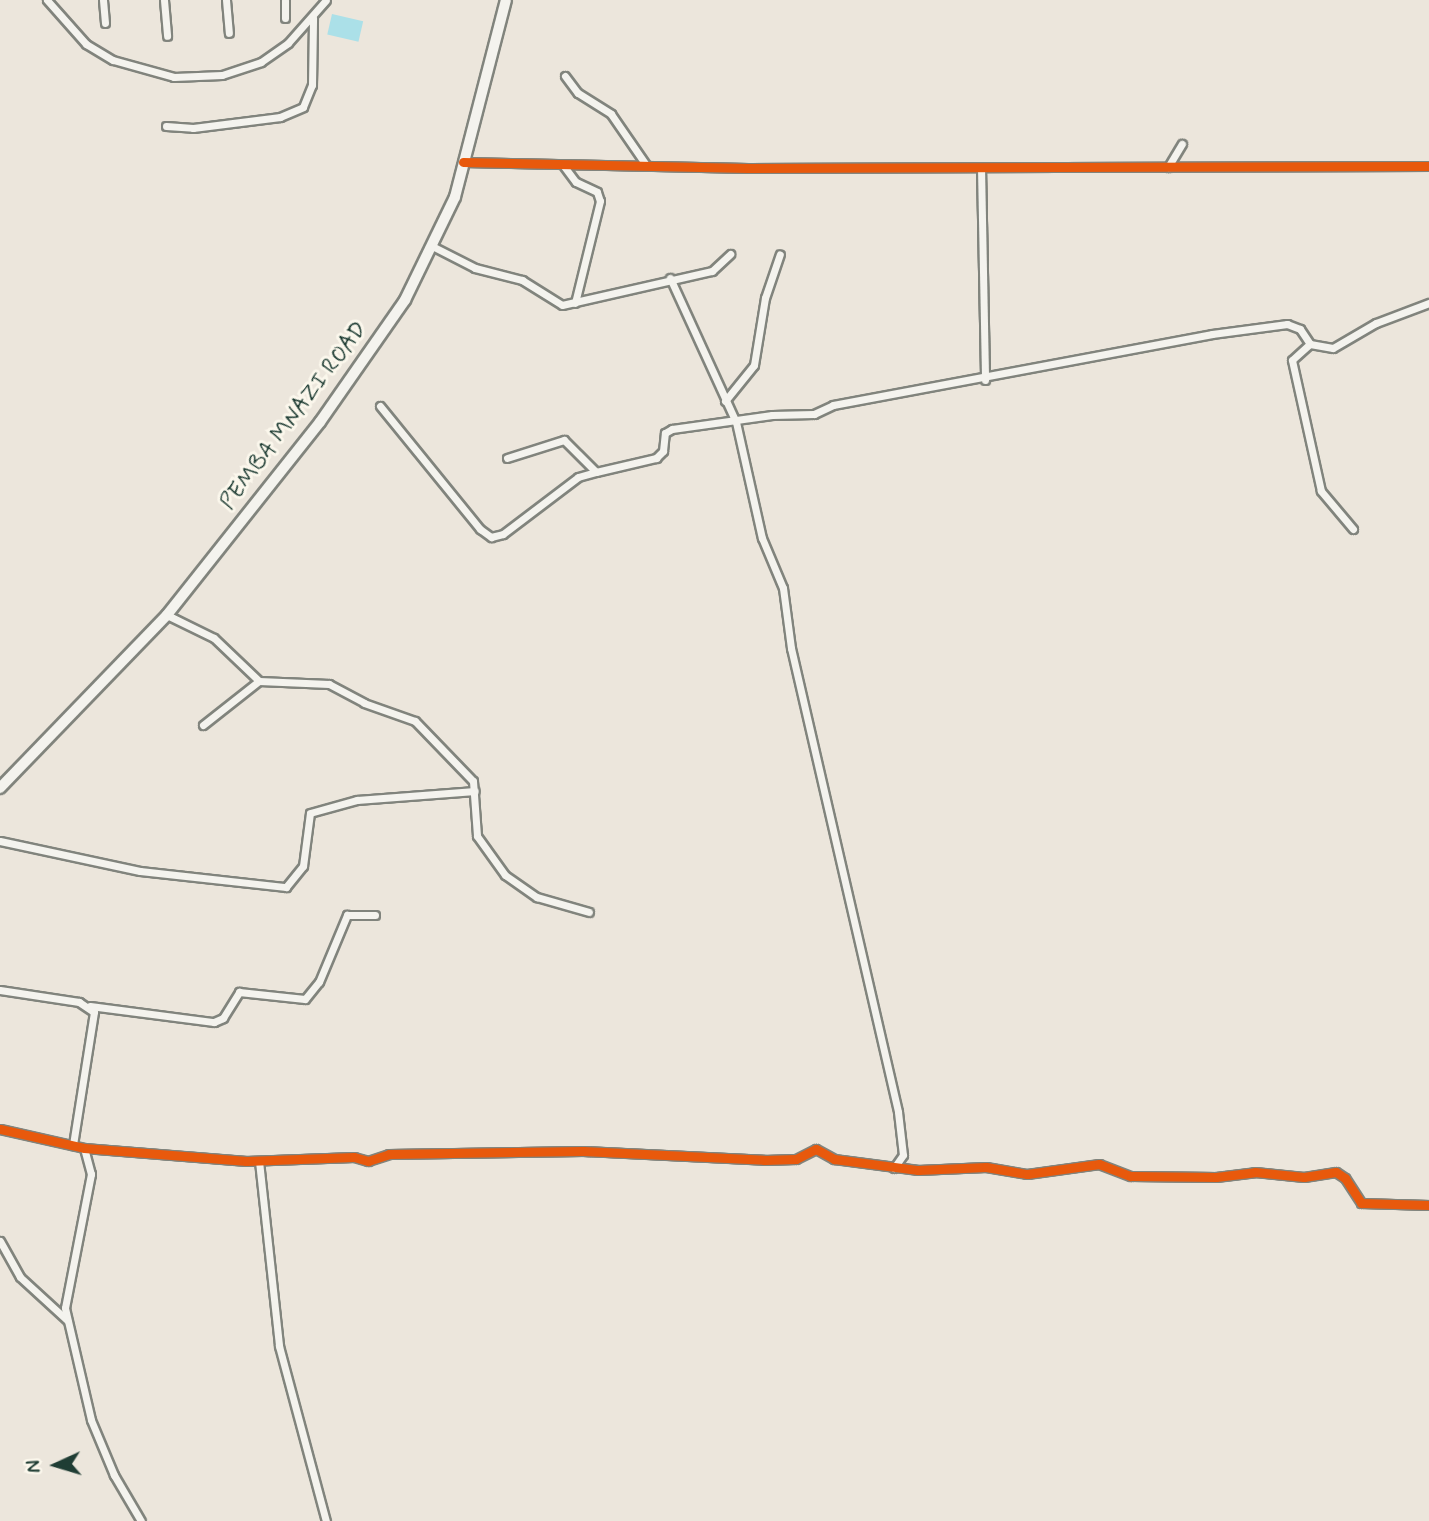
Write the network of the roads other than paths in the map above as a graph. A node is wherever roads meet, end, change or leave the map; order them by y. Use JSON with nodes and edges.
{"nodes":[{"id":1,"x":47,"y":0,"type":"edge"},
{"id":2,"x":103,"y":0,"type":"edge"},
{"id":3,"x":164,"y":0,"type":"edge"},
{"id":4,"x":226,"y":0,"type":"edge"},
{"id":5,"x":285,"y":0,"type":"edge"},
{"id":6,"x":326,"y":0,"type":"edge"},
{"id":7,"x":506,"y":0,"type":"edge"},
{"id":8,"x":285,"y":18,"type":"dead end"},
{"id":9,"x":313,"y":18,"type":"junction"},
{"id":10,"x":105,"y":23,"type":"dead end"},
{"id":11,"x":229,"y":33,"type":"dead end"},
{"id":12,"x":167,"y":36,"type":"dead end"},
{"id":13,"x":565,"y":76,"type":"dead end"},
{"id":14,"x":166,"y":126,"type":"dead end"},
{"id":15,"x":1182,"y":144,"type":"dead end"},
{"id":16,"x":463,"y":162,"type":"junction"},
{"id":17,"x":563,"y":165,"type":"junction"},
{"id":18,"x":646,"y":165,"type":"junction"},
{"id":19,"x":1429,"y":166,"type":"edge"},
{"id":20,"x":981,"y":167,"type":"junction"},
{"id":21,"x":1168,"y":167,"type":"junction"},
{"id":22,"x":434,"y":247,"type":"junction"},
{"id":23,"x":730,"y":254,"type":"dead end"},
{"id":24,"x":780,"y":254,"type":"dead end"},
{"id":25,"x":670,"y":278,"type":"junction"},
{"id":26,"x":575,"y":303,"type":"junction"},
{"id":27,"x":1429,"y":303,"type":"edge"},
{"id":28,"x":1310,"y":344,"type":"junction"},
{"id":29,"x":985,"y":380,"type":"junction"},
{"id":30,"x":725,"y":401,"type":"junction"},
{"id":31,"x":380,"y":406,"type":"dead end"},
{"id":32,"x":736,"y":422,"type":"junction"},
{"id":33,"x":507,"y":458,"type":"dead end"},
{"id":34,"x":596,"y":472,"type":"junction"},
{"id":35,"x":1353,"y":529,"type":"dead end"},
{"id":36,"x":167,"y":615,"type":"junction"},
{"id":37,"x":258,"y":681,"type":"junction"},
{"id":38,"x":203,"y":725,"type":"dead end"},
{"id":39,"x":0,"y":788,"type":"edge"},
{"id":40,"x":475,"y":791,"type":"junction"},
{"id":41,"x":0,"y":841,"type":"edge"},
{"id":42,"x":589,"y":912,"type":"dead end"},
{"id":43,"x":375,"y":915,"type":"dead end"},
{"id":44,"x":0,"y":990,"type":"edge"},
{"id":45,"x":90,"y":1006,"type":"junction"},
{"id":46,"x":0,"y":1129,"type":"edge"},
{"id":47,"x":73,"y":1145,"type":"junction"},
{"id":48,"x":84,"y":1148,"type":"junction"},
{"id":49,"x":259,"y":1161,"type":"junction"},
{"id":50,"x":894,"y":1168,"type":"junction"},
{"id":51,"x":1429,"y":1205,"type":"edge"},
{"id":52,"x":0,"y":1241,"type":"edge"},
{"id":53,"x":68,"y":1321,"type":"junction"},
{"id":54,"x":141,"y":1521,"type":"edge"},
{"id":55,"x":326,"y":1521,"type":"edge"}],
"edges":[{"from":1,"to":9,"type":"street"},
{"from":2,"to":10,"type":"street"},
{"from":3,"to":12,"type":"street"},
{"from":4,"to":11,"type":"street"},
{"from":5,"to":8,"type":"street"},
{"from":6,"to":9,"type":"street"},
{"from":7,"to":16,"type":"main road","name":"PEMBA MNAZI ROAD"},
{"from":9,"to":14,"type":"street"},
{"from":13,"to":18,"type":"street"},
{"from":15,"to":21,"type":"street"},
{"from":16,"to":17,"type":"street"},
{"from":16,"to":22,"type":"main road","name":"PEMBA MNAZI ROAD"},
{"from":17,"to":18,"type":"street"},
{"from":17,"to":26,"type":"street"},
{"from":18,"to":20,"type":"street"},
{"from":19,"to":21,"type":"street"},
{"from":20,"to":21,"type":"street"},
{"from":20,"to":29,"type":"street"},
{"from":22,"to":26,"type":"street"},
{"from":22,"to":36,"type":"main road","name":"PEMBA MNAZI ROAD"},
{"from":23,"to":25,"type":"street"},
{"from":24,"to":30,"type":"street"},
{"from":25,"to":26,"type":"street"},
{"from":25,"to":30,"type":"street"},
{"from":27,"to":28,"type":"street"},
{"from":28,"to":29,"type":"street"},
{"from":28,"to":35,"type":"street"},
{"from":29,"to":32,"type":"street"},
{"from":30,"to":32,"type":"street"},
{"from":31,"to":34,"type":"street"},
{"from":32,"to":34,"type":"street"},
{"from":32,"to":50,"type":"street"},
{"from":33,"to":34,"type":"street"},
{"from":36,"to":37,"type":"street"},
{"from":36,"to":39,"type":"main road","name":"PEMBA MNAZI ROAD"},
{"from":37,"to":38,"type":"street"},
{"from":37,"to":40,"type":"street"},
{"from":40,"to":41,"type":"street"},
{"from":40,"to":42,"type":"street"},
{"from":43,"to":45,"type":"street"},
{"from":44,"to":45,"type":"street"},
{"from":45,"to":47,"type":"street"},
{"from":46,"to":47,"type":"street"},
{"from":47,"to":48,"type":"street"},
{"from":48,"to":49,"type":"street"},
{"from":48,"to":53,"type":"street"},
{"from":49,"to":50,"type":"street"},
{"from":49,"to":55,"type":"street"},
{"from":50,"to":51,"type":"street"},
{"from":52,"to":53,"type":"street"},
{"from":53,"to":54,"type":"street"}]}
